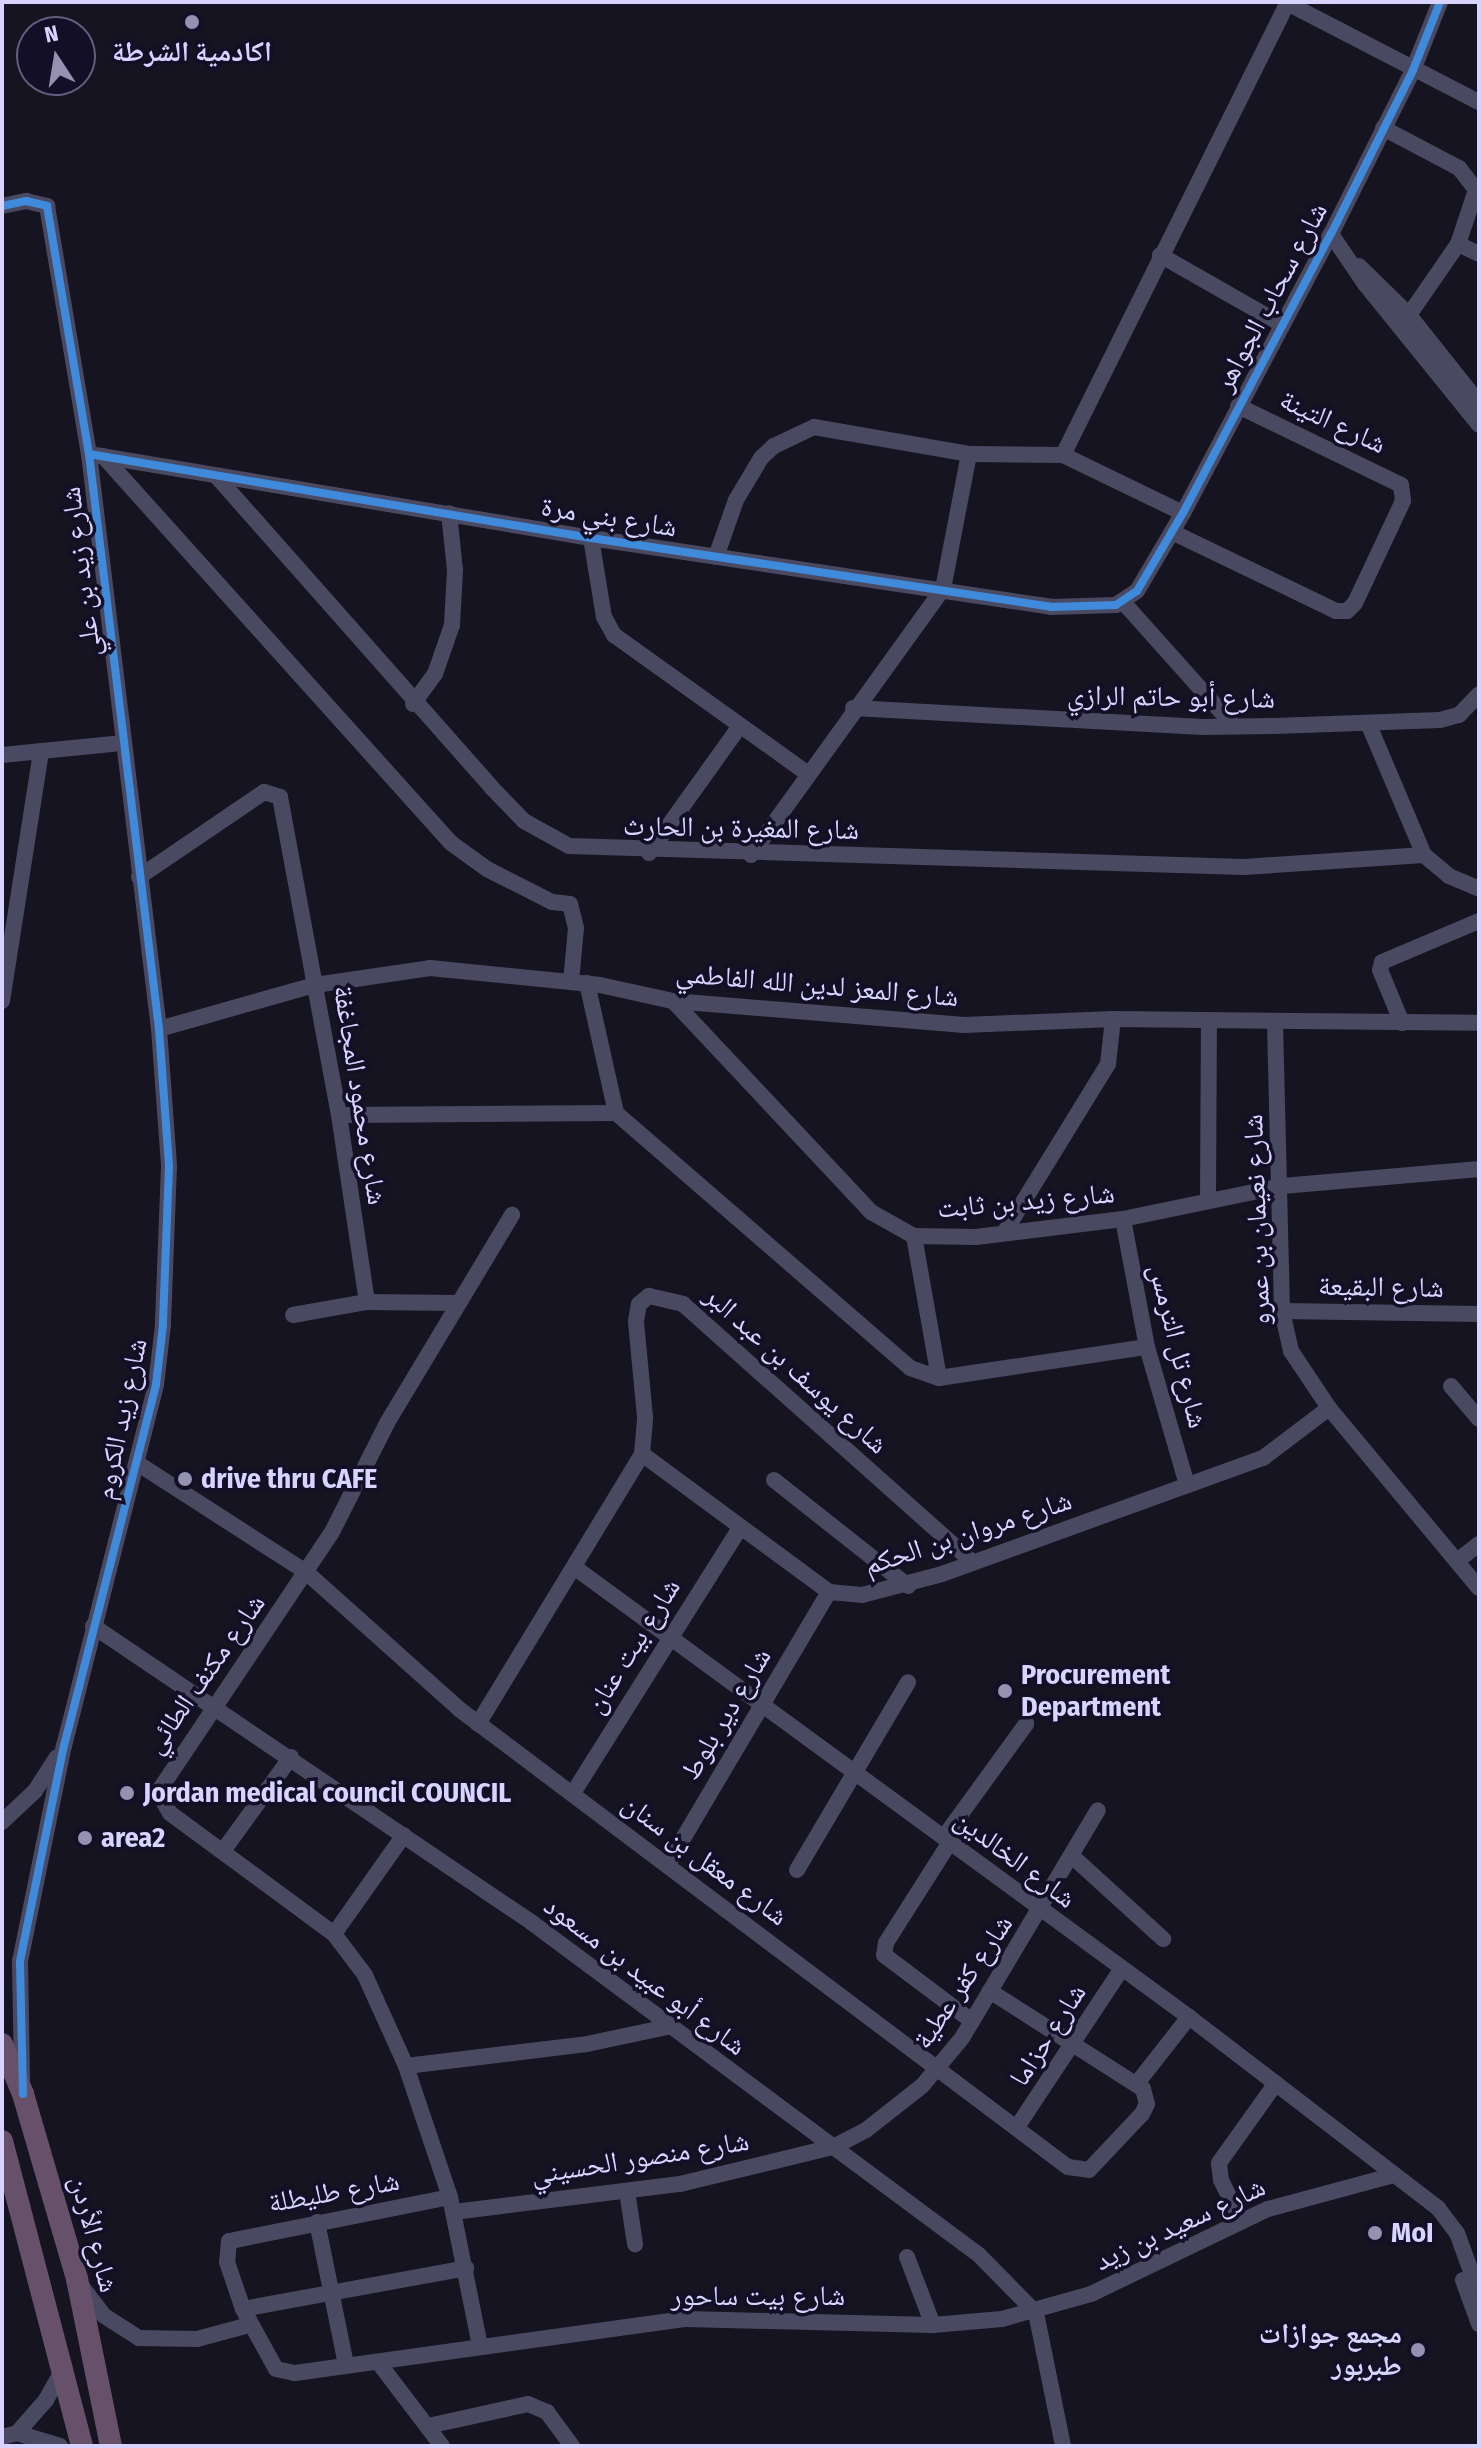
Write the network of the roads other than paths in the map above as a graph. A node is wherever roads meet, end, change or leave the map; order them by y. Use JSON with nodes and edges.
{"nodes":[{"id":1,"x":1440,"y":2,"type":"edge"},
{"id":2,"x":1287,"y":3,"type":"edge"},
{"id":3,"x":1413,"y":70,"type":"junction"},
{"id":4,"x":1479,"y":102,"type":"edge"},
{"id":5,"x":1383,"y":128,"type":"junction"},
{"id":6,"x":2,"y":206,"type":"edge"},
{"id":7,"x":1331,"y":234,"type":"junction"},
{"id":8,"x":1458,"y":244,"type":"junction"},
{"id":9,"x":1479,"y":254,"type":"edge"},
{"id":10,"x":1160,"y":255,"type":"junction"},
{"id":11,"x":1353,"y":261,"type":"junction"},
{"id":12,"x":1409,"y":315,"type":"junction"},
{"id":13,"x":1281,"y":324,"type":"junction"},
{"id":14,"x":1479,"y":403,"type":"edge"},
{"id":15,"x":1238,"y":406,"type":"junction"},
{"id":16,"x":1479,"y":425,"type":"edge"},
{"id":17,"x":969,"y":454,"type":"junction"},
{"id":18,"x":96,"y":455,"type":"junction"},
{"id":19,"x":1063,"y":455,"type":"junction"},
{"id":20,"x":218,"y":478,"type":"junction"},
{"id":21,"x":449,"y":513,"type":"junction"},
{"id":22,"x":1183,"y":513,"type":"junction"},
{"id":23,"x":1172,"y":532,"type":"junction"},
{"id":24,"x":591,"y":538,"type":"junction"},
{"id":25,"x":716,"y":557,"type":"junction"},
{"id":26,"x":943,"y":589,"type":"junction"},
{"id":27,"x":1123,"y":602,"type":"junction"},
{"id":28,"x":1479,"y":694,"type":"edge"},
{"id":29,"x":413,"y":704,"type":"junction"},
{"id":30,"x":853,"y":708,"type":"junction"},
{"id":31,"x":1368,"y":723,"type":"junction"},
{"id":32,"x":740,"y":726,"type":"junction"},
{"id":33,"x":1234,"y":726,"type":"junction"},
{"id":34,"x":123,"y":743,"type":"junction"},
{"id":35,"x":41,"y":751,"type":"junction"},
{"id":36,"x":2,"y":755,"type":"edge"},
{"id":37,"x":808,"y":774,"type":"junction"},
{"id":38,"x":649,"y":853,"type":"junction"},
{"id":39,"x":751,"y":855,"type":"junction"},
{"id":40,"x":1424,"y":855,"type":"junction"},
{"id":41,"x":139,"y":877,"type":"junction"},
{"id":42,"x":1479,"y":889,"type":"edge"},
{"id":43,"x":1479,"y":921,"type":"edge"},
{"id":44,"x":579,"y":983,"type":"junction"},
{"id":45,"x":315,"y":985,"type":"junction"},
{"id":46,"x":2,"y":1001,"type":"edge"},
{"id":47,"x":673,"y":1001,"type":"junction"},
{"id":48,"x":1113,"y":1019,"type":"junction"},
{"id":49,"x":1209,"y":1021,"type":"junction"},
{"id":50,"x":1275,"y":1023,"type":"junction"},
{"id":51,"x":1402,"y":1023,"type":"junction"},
{"id":52,"x":1479,"y":1023,"type":"edge"},
{"id":53,"x":159,"y":1029,"type":"junction"},
{"id":54,"x":616,"y":1113,"type":"junction"},
{"id":55,"x":339,"y":1115,"type":"junction"},
{"id":56,"x":1479,"y":1169,"type":"edge"},
{"id":57,"x":1282,"y":1186,"type":"junction"},
{"id":58,"x":1208,"y":1201,"type":"junction"},
{"id":59,"x":512,"y":1215,"type":"dead end"},
{"id":60,"x":1123,"y":1219,"type":"junction"},
{"id":61,"x":1004,"y":1233,"type":"junction"},
{"id":62,"x":914,"y":1236,"type":"junction"},
{"id":63,"x":367,"y":1302,"type":"junction"},
{"id":64,"x":456,"y":1303,"type":"junction"},
{"id":65,"x":1282,"y":1311,"type":"junction"},
{"id":66,"x":1479,"y":1314,"type":"edge"},
{"id":67,"x":293,"y":1315,"type":"dead end"},
{"id":68,"x":1147,"y":1347,"type":"junction"},
{"id":69,"x":939,"y":1378,"type":"junction"},
{"id":70,"x":1451,"y":1386,"type":"dead end"},
{"id":71,"x":1329,"y":1408,"type":"junction"},
{"id":72,"x":1479,"y":1419,"type":"edge"},
{"id":73,"x":642,"y":1454,"type":"junction"},
{"id":74,"x":137,"y":1463,"type":"junction"},
{"id":75,"x":774,"y":1480,"type":"dead end"},
{"id":76,"x":1187,"y":1485,"type":"junction"},
{"id":77,"x":740,"y":1528,"type":"junction"},
{"id":78,"x":1479,"y":1544,"type":"edge"},
{"id":79,"x":1457,"y":1561,"type":"junction"},
{"id":80,"x":973,"y":1562,"type":"junction"},
{"id":81,"x":574,"y":1567,"type":"junction"},
{"id":82,"x":306,"y":1572,"type":"junction"},
{"id":83,"x":908,"y":1586,"type":"junction"},
{"id":84,"x":1479,"y":1588,"type":"edge"},
{"id":85,"x":829,"y":1592,"type":"junction"},
{"id":86,"x":93,"y":1626,"type":"junction"},
{"id":87,"x":667,"y":1636,"type":"junction"},
{"id":88,"x":908,"y":1682,"type":"dead end"},
{"id":89,"x":216,"y":1706,"type":"junction"},
{"id":90,"x":761,"y":1706,"type":"junction"},
{"id":91,"x":478,"y":1724,"type":"junction"},
{"id":92,"x":1026,"y":1724,"type":"dead end"},
{"id":93,"x":64,"y":1745,"type":"junction"},
{"id":94,"x":291,"y":1757,"type":"junction"},
{"id":95,"x":853,"y":1772,"type":"junction"},
{"id":96,"x":573,"y":1793,"type":"junction"},
{"id":97,"x":1098,"y":1810,"type":"dead end"},
{"id":98,"x":2,"y":1822,"type":"edge"},
{"id":99,"x":404,"y":1835,"type":"junction"},
{"id":100,"x":947,"y":1840,"type":"junction"},
{"id":101,"x":223,"y":1851,"type":"junction"},
{"id":102,"x":1073,"y":1857,"type":"junction"},
{"id":103,"x":668,"y":1864,"type":"junction"},
{"id":104,"x":797,"y":1870,"type":"dead end"},
{"id":105,"x":1041,"y":1911,"type":"junction"},
{"id":106,"x":334,"y":1934,"type":"junction"},
{"id":107,"x":1163,"y":1939,"type":"dead end"},
{"id":108,"x":1121,"y":1970,"type":"junction"},
{"id":109,"x":990,"y":1991,"type":"junction"},
{"id":110,"x":1189,"y":2017,"type":"junction"},
{"id":111,"x":972,"y":2021,"type":"junction"},
{"id":112,"x":667,"y":2027,"type":"junction"},
{"id":113,"x":1073,"y":2044,"type":"junction"},
{"id":114,"x":2,"y":2047,"type":"edge"},
{"id":115,"x":406,"y":2066,"type":"junction"},
{"id":116,"x":938,"y":2068,"type":"junction"},
{"id":117,"x":1138,"y":2082,"type":"junction"},
{"id":118,"x":1276,"y":2083,"type":"junction"},
{"id":119,"x":23,"y":2094,"type":"junction"},
{"id":120,"x":1017,"y":2127,"type":"junction"},
{"id":121,"x":2,"y":2141,"type":"edge"},
{"id":122,"x":833,"y":2147,"type":"junction"},
{"id":123,"x":1394,"y":2175,"type":"junction"},
{"id":124,"x":627,"y":2191,"type":"junction"},
{"id":125,"x":1421,"y":2197,"type":"junction"},
{"id":126,"x":452,"y":2204,"type":"junction"},
{"id":127,"x":1241,"y":2220,"type":"junction"},
{"id":128,"x":317,"y":2222,"type":"junction"},
{"id":129,"x":635,"y":2244,"type":"dead end"},
{"id":130,"x":907,"y":2257,"type":"dead end"},
{"id":131,"x":466,"y":2268,"type":"junction"},
{"id":132,"x":77,"y":2279,"type":"junction"},
{"id":133,"x":1479,"y":2293,"type":"edge"},
{"id":134,"x":330,"y":2294,"type":"junction"},
{"id":135,"x":1036,"y":2313,"type":"junction"},
{"id":136,"x":246,"y":2317,"type":"junction"},
{"id":137,"x":1479,"y":2324,"type":"edge"},
{"id":138,"x":933,"y":2325,"type":"junction"},
{"id":139,"x":480,"y":2346,"type":"junction"},
{"id":140,"x":378,"y":2362,"type":"junction"},
{"id":141,"x":64,"y":2364,"type":"junction"},
{"id":142,"x":346,"y":2364,"type":"junction"},
{"id":143,"x":428,"y":2426,"type":"junction"},
{"id":144,"x":9,"y":2435,"type":"edge"},
{"id":145,"x":60,"y":2446,"type":"edge"},
{"id":146,"x":82,"y":2446,"type":"edge"},
{"id":147,"x":111,"y":2446,"type":"edge"},
{"id":148,"x":442,"y":2446,"type":"edge"},
{"id":149,"x":572,"y":2446,"type":"edge"},
{"id":150,"x":1063,"y":2446,"type":"edge"}],
"edges":[{"from":1,"to":3,"type":"street","name":"شارع سحاب الجواهر"},
{"from":2,"to":3,"type":"street"},
{"from":2,"to":10,"type":"street"},
{"from":3,"to":4,"type":"street"},
{"from":3,"to":5,"type":"street","name":"شارع سحاب الجواهر"},
{"from":5,"to":7,"type":"street","name":"شارع سحاب الجواهر"},
{"from":5,"to":8,"type":"street"},
{"from":6,"to":18,"type":"street","name":"شارع زيد بن علي"},
{"from":7,"to":11,"type":"street"},
{"from":7,"to":13,"type":"street","name":"شارع سحاب الجواهر"},
{"from":8,"to":9,"type":"street"},
{"from":8,"to":12,"type":"street"},
{"from":10,"to":13,"type":"street"},
{"from":10,"to":19,"type":"street"},
{"from":11,"to":12,"type":"street"},
{"from":11,"to":16,"type":"street"},
{"from":12,"to":14,"type":"street"},
{"from":13,"to":15,"type":"street","name":"شارع سحاب الجواهر"},
{"from":15,"to":22,"type":"street","name":"شارع سحاب الجواهر"},
{"from":15,"to":23,"type":"street","name":"شارع التينة"},
{"from":17,"to":19,"type":"street"},
{"from":17,"to":25,"type":"street"},
{"from":17,"to":26,"type":"street"},
{"from":18,"to":20,"type":"street","name":"شارع بني مرة"},
{"from":18,"to":34,"type":"street","name":"شارع زيد بن علي"},
{"from":18,"to":44,"type":"street"},
{"from":19,"to":22,"type":"street"},
{"from":20,"to":21,"type":"street","name":"شارع بني مرة"},
{"from":20,"to":29,"type":"street","name":"شارع المغيرة بن الحارث"},
{"from":21,"to":24,"type":"street","name":"شارع بني مرة"},
{"from":21,"to":29,"type":"street"},
{"from":22,"to":23,"type":"street","name":"شارع سحاب الجواهر"},
{"from":23,"to":27,"type":"street","name":"شارع سحاب الجواهر"},
{"from":24,"to":25,"type":"street","name":"شارع بني مرة"},
{"from":24,"to":32,"type":"street"},
{"from":25,"to":26,"type":"street","name":"شارع بني مرة"},
{"from":26,"to":27,"type":"street","name":"شارع بني مرة"},
{"from":26,"to":30,"type":"street"},
{"from":27,"to":33,"type":"street"},
{"from":28,"to":31,"type":"street","name":"شارع أبو حاتم الرازي"},
{"from":29,"to":38,"type":"street","name":"شارع المغيرة بن الحارث"},
{"from":30,"to":33,"type":"street","name":"شارع أبو حاتم الرازي"},
{"from":30,"to":37,"type":"street"},
{"from":31,"to":33,"type":"street","name":"شارع أبو حاتم الرازي"},
{"from":31,"to":40,"type":"street"},
{"from":32,"to":37,"type":"street"},
{"from":32,"to":38,"type":"street"},
{"from":34,"to":35,"type":"street"},
{"from":34,"to":41,"type":"street","name":"شارع زيد الكروم"},
{"from":35,"to":36,"type":"street"},
{"from":35,"to":46,"type":"street"},
{"from":37,"to":39,"type":"street"},
{"from":38,"to":39,"type":"street","name":"شارع المغيرة بن الحارث"},
{"from":39,"to":40,"type":"street","name":"شارع المغيرة بن الحارث"},
{"from":40,"to":42,"type":"street"},
{"from":41,"to":45,"type":"street","name":"شارع محمود المجاغفة"},
{"from":41,"to":53,"type":"street","name":"شارع زيد الكروم"},
{"from":43,"to":51,"type":"street"},
{"from":44,"to":45,"type":"street","name":"شارع المعز لدين الله الفاطمي"},
{"from":44,"to":47,"type":"street","name":"شارع المعز لدين الله الفاطمي"},
{"from":44,"to":54,"type":"street"},
{"from":45,"to":53,"type":"street","name":"شارع المعز لدين الله الفاطمي"},
{"from":45,"to":55,"type":"street","name":"شارع محمود المجاغفة"},
{"from":47,"to":48,"type":"street","name":"شارع المعز لدين الله الفاطمي"},
{"from":47,"to":62,"type":"street","name":"شارع زيد بن ثابت"},
{"from":48,"to":49,"type":"street","name":"شارع المعز لدين الله الفاطمي"},
{"from":48,"to":61,"type":"street"},
{"from":49,"to":50,"type":"street","name":"شارع المعز لدين الله الفاطمي"},
{"from":49,"to":58,"type":"street"},
{"from":50,"to":51,"type":"street","name":"شارع المعز لدين الله الفاطمي"},
{"from":50,"to":57,"type":"street","name":"شارع نعيمان بن عمرو"},
{"from":51,"to":52,"type":"street","name":"شارع المعز لدين الله الفاطمي"},
{"from":53,"to":74,"type":"street","name":"شارع زيد الكروم"},
{"from":54,"to":55,"type":"street"},
{"from":54,"to":69,"type":"street"},
{"from":55,"to":63,"type":"street","name":"شارع محمود المجاغفة"},
{"from":56,"to":57,"type":"street","name":"شارع زيد بن ثابت"},
{"from":57,"to":58,"type":"street","name":"شارع زيد بن ثابت"},
{"from":57,"to":65,"type":"street","name":"شارع نعيمان بن عمرو"},
{"from":58,"to":60,"type":"street","name":"شارع زيد بن ثابت"},
{"from":59,"to":64,"type":"street","name":"شارع مكنف الطائي"},
{"from":60,"to":61,"type":"street","name":"شارع زيد بن ثابت"},
{"from":60,"to":68,"type":"street","name":"شارع تل الترمس"},
{"from":61,"to":62,"type":"street","name":"شارع زيد بن ثابت"},
{"from":62,"to":69,"type":"street"},
{"from":63,"to":64,"type":"street"},
{"from":63,"to":67,"type":"street"},
{"from":64,"to":82,"type":"street","name":"شارع مكنف الطائي"},
{"from":65,"to":66,"type":"street","name":"شارع البقيعة"},
{"from":65,"to":71,"type":"street","name":"شارع نعيمان بن عمرو"},
{"from":68,"to":69,"type":"street"},
{"from":68,"to":76,"type":"street","name":"شارع تل الترمس"},
{"from":70,"to":72,"type":"street"},
{"from":71,"to":76,"type":"street","name":"شارع مروان بن الحكم"},
{"from":71,"to":79,"type":"street","name":"شارع نعيمان بن عمرو"},
{"from":73,"to":77,"type":"street"},
{"from":73,"to":80,"type":"street","name":"شارع يوسف بن عبد البر"},
{"from":73,"to":81,"type":"street","name":"شارع يوسف بن عبد البر"},
{"from":74,"to":82,"type":"street","name":"شارع معقل بن سنان"},
{"from":74,"to":86,"type":"street","name":"شارع زيد الكروم"},
{"from":75,"to":83,"type":"street"},
{"from":76,"to":80,"type":"street","name":"شارع مروان بن الحكم"},
{"from":77,"to":85,"type":"street"},
{"from":77,"to":87,"type":"street","name":"شارع بيت عنان"},
{"from":78,"to":79,"type":"street"},
{"from":79,"to":84,"type":"street","name":"شارع نعيمان بن عمرو"},
{"from":80,"to":83,"type":"street","name":"شارع مروان بن الحكم"},
{"from":81,"to":87,"type":"street","name":"شارع الخالدين"},
{"from":81,"to":91,"type":"street","name":"شارع يوسف بن عبد البر"},
{"from":82,"to":89,"type":"street","name":"شارع مكنف الطائي"},
{"from":82,"to":91,"type":"street","name":"شارع معقل بن سنان"},
{"from":83,"to":85,"type":"street","name":"شارع مروان بن الحكم"},
{"from":85,"to":90,"type":"street","name":"شارع دير بلوط"},
{"from":86,"to":89,"type":"street","name":"شارع أبو عبيد بن مسعود"},
{"from":86,"to":93,"type":"street","name":"شارع زيد الكروم"},
{"from":87,"to":90,"type":"street","name":"شارع الخالدين"},
{"from":87,"to":96,"type":"street","name":"شارع بيت عنان"},
{"from":88,"to":95,"type":"street"},
{"from":89,"to":94,"type":"street","name":"شارع أبو عبيد بن مسعود"},
{"from":89,"to":101,"type":"street","name":"شارع مكنف الطائي"},
{"from":90,"to":95,"type":"street","name":"شارع الخالدين"},
{"from":90,"to":103,"type":"street","name":"شارع دير بلوط"},
{"from":91,"to":96,"type":"street","name":"شارع معقل بن سنان"},
{"from":92,"to":100,"type":"street"},
{"from":93,"to":98,"type":"street","name":"شارع زيد الكروم"},
{"from":93,"to":119,"type":"street","name":"شارع زيد الكروم"},
{"from":94,"to":99,"type":"street","name":"شارع أبو عبيد بن مسعود"},
{"from":94,"to":101,"type":"street"},
{"from":95,"to":100,"type":"street","name":"شارع الخالدين"},
{"from":95,"to":104,"type":"street"},
{"from":96,"to":103,"type":"street","name":"شارع معقل بن سنان"},
{"from":97,"to":102,"type":"street","name":"شارع كفر عطية"},
{"from":99,"to":106,"type":"street"},
{"from":99,"to":112,"type":"street","name":"شارع أبو عبيد بن مسعود"},
{"from":100,"to":105,"type":"street","name":"شارع الخالدين"},
{"from":100,"to":111,"type":"street"},
{"from":101,"to":106,"type":"street","name":"شارع مكنف الطائي"},
{"from":102,"to":105,"type":"street","name":"شارع كفر عطية"},
{"from":102,"to":107,"type":"street"},
{"from":103,"to":116,"type":"street","name":"شارع معقل بن سنان"},
{"from":105,"to":108,"type":"street","name":"شارع الخالدين"},
{"from":105,"to":109,"type":"street","name":"شارع كفر عطية"},
{"from":106,"to":115,"type":"street","name":"شارع مكنف الطائي"},
{"from":108,"to":110,"type":"street","name":"شارع الخالدين"},
{"from":108,"to":113,"type":"street","name":"شارع حزاما"},
{"from":109,"to":111,"type":"street","name":"شارع كفر عطية"},
{"from":109,"to":113,"type":"street"},
{"from":110,"to":117,"type":"street"},
{"from":110,"to":118,"type":"street","name":"شارع الخالدين"},
{"from":111,"to":116,"type":"street","name":"شارع كفر عطية"},
{"from":112,"to":115,"type":"street"},
{"from":112,"to":122,"type":"street","name":"شارع أبو عبيد بن مسعود"},
{"from":113,"to":117,"type":"street"},
{"from":113,"to":120,"type":"street","name":"شارع حزاما"},
{"from":114,"to":119,"type":"highway","name":"شارع الأردن"},
{"from":115,"to":126,"type":"street","name":"شارع مكنف الطائي"},
{"from":116,"to":120,"type":"street","name":"شارع معقل بن سنان"},
{"from":116,"to":122,"type":"street","name":"شارع كفر عطية"},
{"from":117,"to":120,"type":"street","name":"شارع معقل بن سنان"},
{"from":118,"to":123,"type":"street","name":"شارع الخالدين"},
{"from":118,"to":127,"type":"street"},
{"from":119,"to":132,"type":"highway","name":"شارع الأردن"},
{"from":121,"to":141,"type":"highway"},
{"from":122,"to":124,"type":"street","name":"شارع منصور الحسيني"},
{"from":122,"to":135,"type":"street","name":"شارع أبو عبيد بن مسعود"},
{"from":123,"to":125,"type":"street","name":"شارع الخالدين"},
{"from":123,"to":127,"type":"street","name":"شارع سعيد بن زيد"},
{"from":124,"to":126,"type":"street","name":"شارع منصور الحسيني"},
{"from":124,"to":129,"type":"street"},
{"from":125,"to":133,"type":"street","name":"شارع الخالدين"},
{"from":125,"to":137,"type":"street"},
{"from":126,"to":128,"type":"street","name":"شارع طليطلة"},
{"from":126,"to":131,"type":"street","name":"شارع مكنف الطائي"},
{"from":127,"to":135,"type":"street","name":"شارع سعيد بن زيد"},
{"from":128,"to":134,"type":"street"},
{"from":128,"to":136,"type":"street","name":"شارع طليطلة"},
{"from":130,"to":138,"type":"street"},
{"from":131,"to":134,"type":"street"},
{"from":131,"to":139,"type":"street","name":"شارع مكنف الطائي"},
{"from":132,"to":136,"type":"street"},
{"from":132,"to":147,"type":"highway","name":"شارع الأردن"},
{"from":134,"to":136,"type":"street"},
{"from":134,"to":142,"type":"street"},
{"from":135,"to":138,"type":"street","name":"شارع بيت ساحور"},
{"from":135,"to":150,"type":"street"},
{"from":136,"to":142,"type":"street","name":"شارع بيت ساحور"},
{"from":138,"to":139,"type":"street","name":"شارع بيت ساحور"},
{"from":139,"to":140,"type":"street","name":"شارع بيت ساحور"},
{"from":140,"to":142,"type":"street","name":"شارع بيت ساحور"},
{"from":140,"to":143,"type":"street"},
{"from":141,"to":144,"type":"street"},
{"from":141,"to":146,"type":"highway"},
{"from":143,"to":148,"type":"street"},
{"from":143,"to":149,"type":"street"},
{"from":144,"to":145,"type":"street"}]}
